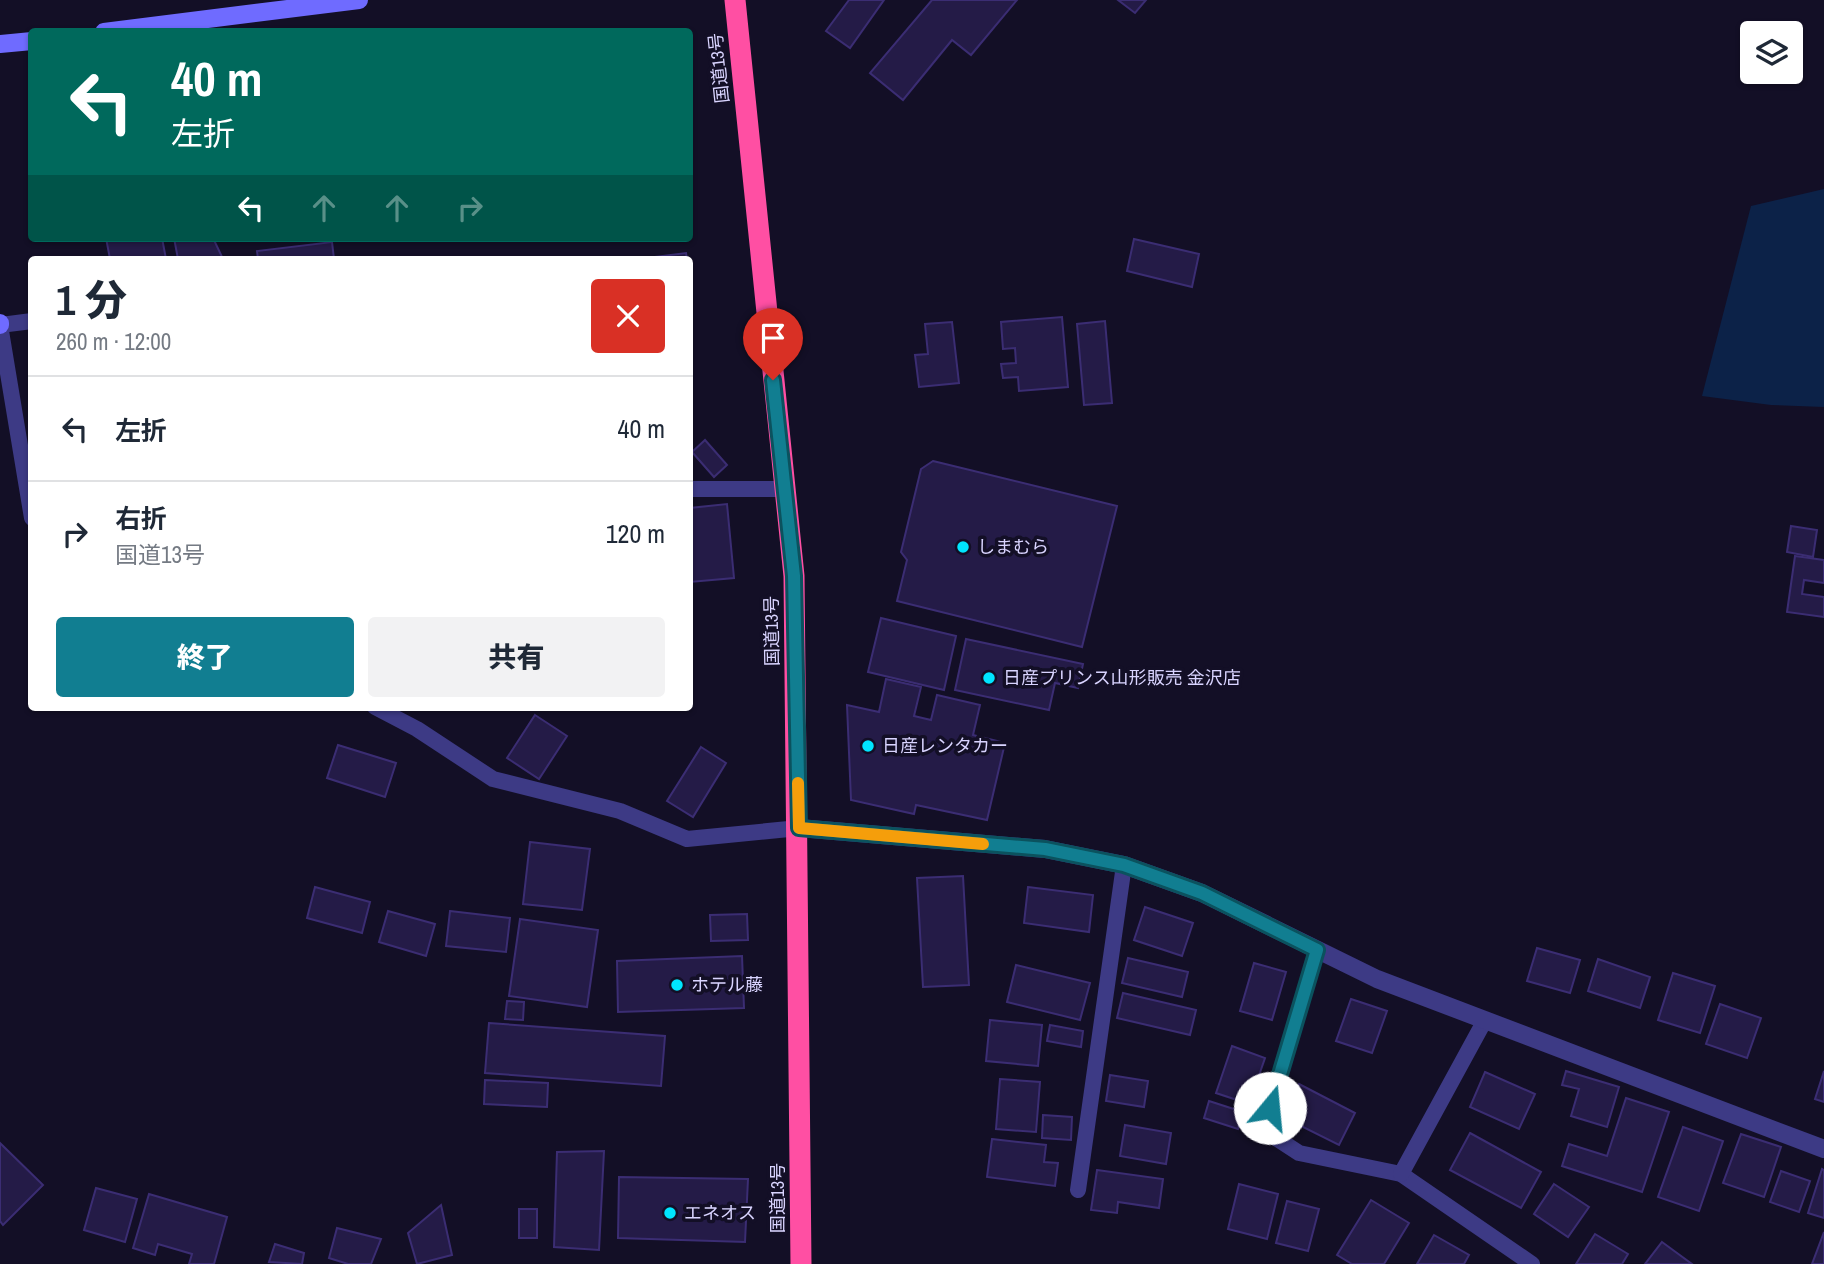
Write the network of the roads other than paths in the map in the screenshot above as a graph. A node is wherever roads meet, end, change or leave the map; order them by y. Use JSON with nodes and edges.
{"nodes":[{"id":1,"x":359,"y":0,"type":"edge"},
{"id":2,"x":735,"y":0,"type":"edge"},
{"id":3,"x":136,"y":28,"type":"edge"},
{"id":4,"x":28,"y":40,"type":"edge"},
{"id":5,"x":0,"y":44,"type":"edge"},
{"id":6,"x":28,"y":321,"type":"edge"},
{"id":7,"x":0,"y":324,"type":"edge"},
{"id":8,"x":693,"y":489,"type":"edge"},
{"id":9,"x":784,"y":489,"type":"junction"},
{"id":10,"x":28,"y":494,"type":"edge"},
{"id":11,"x":382,"y":711,"type":"edge"},
{"id":12,"x":799,"y":828,"type":"junction"},
{"id":13,"x":1124,"y":865,"type":"junction"},
{"id":14,"x":1317,"y":950,"type":"junction"},
{"id":15,"x":1485,"y":1020,"type":"junction"},
{"id":16,"x":1824,"y":1149,"type":"edge"},
{"id":17,"x":1401,"y":1174,"type":"junction"},
{"id":18,"x":1078,"y":1189,"type":"dead end"},
{"id":19,"x":801,"y":1264,"type":"edge"},
{"id":20,"x":1532,"y":1264,"type":"edge"}],
"edges":[{"from":1,"to":3,"type":"street"},
{"from":2,"to":9,"type":"highway","name":"国道13号"},
{"from":4,"to":5,"type":"street"},
{"from":6,"to":7,"type":"lane"},
{"from":7,"to":10,"type":"lane"},
{"from":8,"to":9,"type":"lane"},
{"from":9,"to":12,"type":"highway","name":"国道13号"},
{"from":11,"to":12,"type":"lane"},
{"from":12,"to":13,"type":"street"},
{"from":12,"to":19,"type":"highway","name":"国道13号"},
{"from":13,"to":14,"type":"street"},
{"from":13,"to":18,"type":"lane"},
{"from":14,"to":15,"type":"street"},
{"from":14,"to":17,"type":"lane"},
{"from":15,"to":16,"type":"street"},
{"from":15,"to":17,"type":"lane"},
{"from":17,"to":20,"type":"lane"}]}
